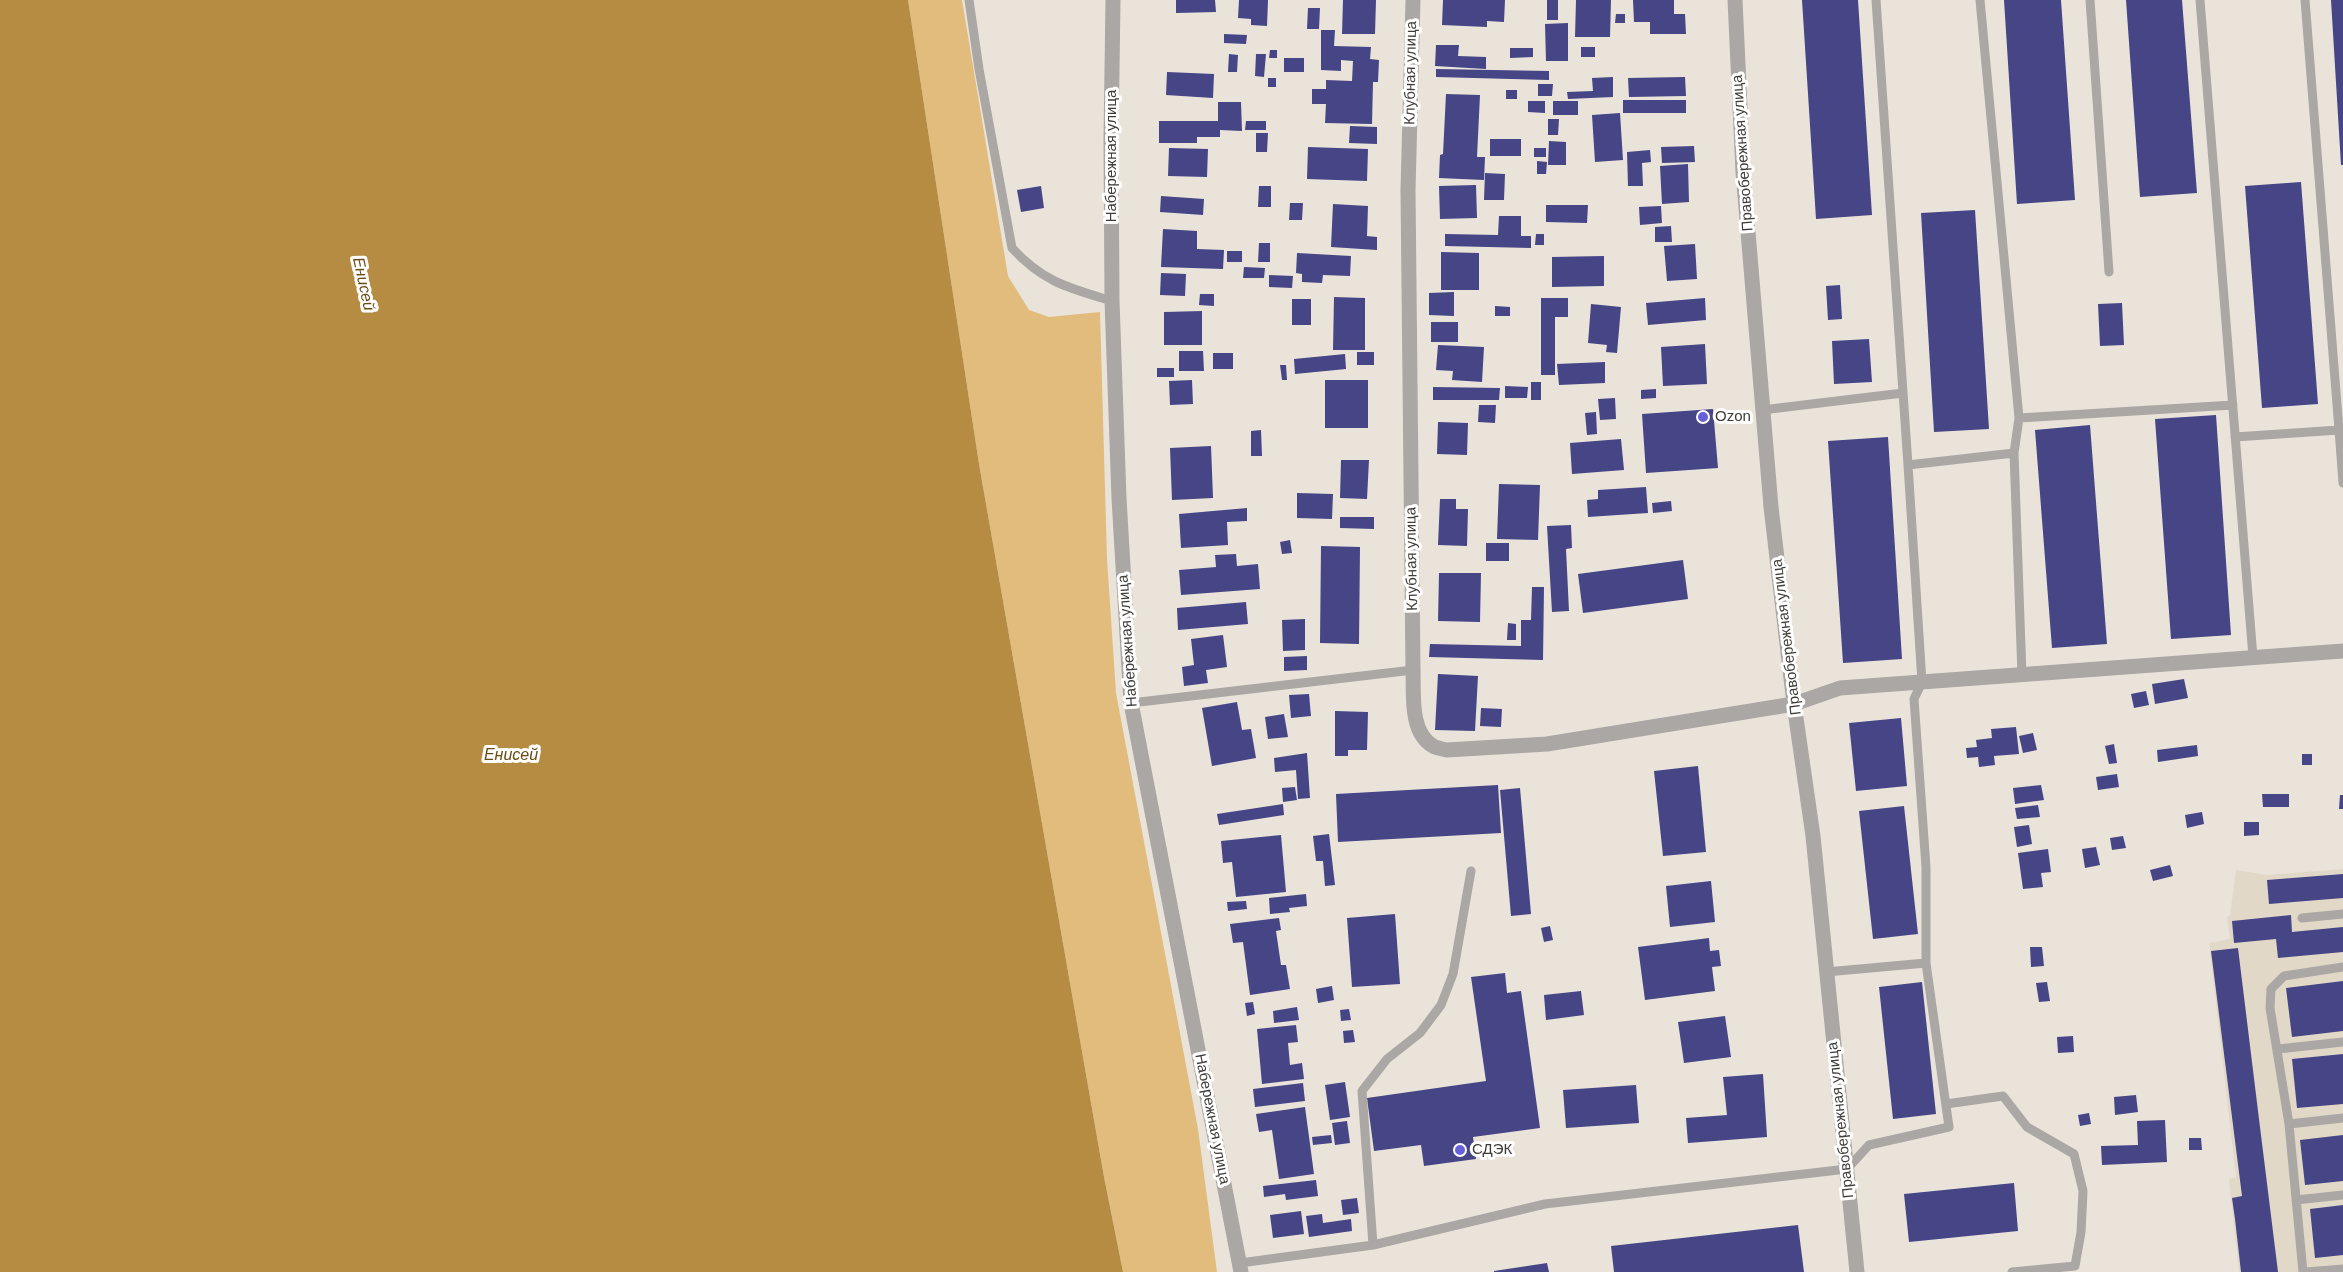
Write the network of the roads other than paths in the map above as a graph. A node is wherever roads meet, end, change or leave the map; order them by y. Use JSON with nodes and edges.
{"nodes":[{"id":1,"x":969,"y":0,"type":"edge"},
{"id":2,"x":1113,"y":0,"type":"edge"},
{"id":3,"x":1413,"y":0,"type":"edge"},
{"id":4,"x":1735,"y":0,"type":"edge"},
{"id":5,"x":1876,"y":0,"type":"edge"},
{"id":6,"x":1980,"y":0,"type":"edge"},
{"id":7,"x":2090,"y":0,"type":"edge"},
{"id":8,"x":2200,"y":0,"type":"edge"},
{"id":9,"x":2305,"y":0,"type":"edge"},
{"id":10,"x":2109,"y":272,"type":"dead end"},
{"id":11,"x":1112,"y":300,"type":"junction"},
{"id":12,"x":2339,"y":380,"type":"edge"},
{"id":13,"x":1903,"y":393,"type":"junction"},
{"id":14,"x":2233,"y":405,"type":"junction"},
{"id":15,"x":1762,"y":410,"type":"junction"},
{"id":16,"x":2019,"y":418,"type":"junction"},
{"id":17,"x":2339,"y":430,"type":"junction"},
{"id":18,"x":2235,"y":437,"type":"junction"},
{"id":19,"x":2014,"y":453,"type":"junction"},
{"id":20,"x":1908,"y":465,"type":"junction"},
{"id":21,"x":2343,"y":483,"type":"edge"},
{"id":22,"x":2343,"y":651,"type":"edge"},
{"id":23,"x":2253,"y":657,"type":"junction"},
{"id":24,"x":1413,"y":670,"type":"junction"},
{"id":25,"x":2022,"y":675,"type":"junction"},
{"id":26,"x":1922,"y":682,"type":"junction"},
{"id":27,"x":1131,"y":704,"type":"junction"},
{"id":28,"x":1794,"y":704,"type":"junction"},
{"id":29,"x":1471,"y":871,"type":"dead end"},
{"id":30,"x":2343,"y":915,"type":"edge"},
{"id":31,"x":2302,"y":918,"type":"dead end"},
{"id":32,"x":1926,"y":963,"type":"junction"},
{"id":33,"x":2343,"y":967,"type":"edge"},
{"id":34,"x":1826,"y":972,"type":"junction"},
{"id":35,"x":2343,"y":1042,"type":"edge"},
{"id":36,"x":2278,"y":1049,"type":"junction"},
{"id":37,"x":1946,"y":1104,"type":"junction"},
{"id":38,"x":2343,"y":1118,"type":"edge"},
{"id":39,"x":2289,"y":1124,"type":"junction"},
{"id":40,"x":1847,"y":1169,"type":"junction"},
{"id":41,"x":2343,"y":1195,"type":"edge"},
{"id":42,"x":2296,"y":1200,"type":"junction"},
{"id":43,"x":1373,"y":1245,"type":"junction"},
{"id":44,"x":1240,"y":1268,"type":"edge"},
{"id":45,"x":2076,"y":1269,"type":"edge"},
{"id":46,"x":2343,"y":1269,"type":"edge"},
{"id":47,"x":1857,"y":1272,"type":"edge"},
{"id":48,"x":2012,"y":1272,"type":"edge"},
{"id":49,"x":2305,"y":1272,"type":"edge"}],
"edges":[{"from":1,"to":11,"type":"lane"},
{"from":2,"to":11,"type":"street","name":"Набережная улица"},
{"from":3,"to":24,"type":"street","name":"Клубная улица"},
{"from":4,"to":15,"type":"street","name":"Правобережная улица"},
{"from":5,"to":13,"type":"lane"},
{"from":6,"to":16,"type":"lane"},
{"from":7,"to":10,"type":"lane"},
{"from":8,"to":14,"type":"lane"},
{"from":9,"to":12,"type":"lane"},
{"from":11,"to":27,"type":"street","name":"Набережная улица"},
{"from":12,"to":17,"type":"lane"},
{"from":13,"to":15,"type":"lane"},
{"from":13,"to":20,"type":"lane"},
{"from":14,"to":16,"type":"lane"},
{"from":14,"to":18,"type":"lane"},
{"from":15,"to":28,"type":"street","name":"Правобережная улица"},
{"from":16,"to":19,"type":"lane"},
{"from":17,"to":18,"type":"lane"},
{"from":17,"to":21,"type":"lane"},
{"from":18,"to":23,"type":"lane"},
{"from":19,"to":20,"type":"lane"},
{"from":19,"to":25,"type":"lane"},
{"from":20,"to":26,"type":"lane"},
{"from":22,"to":23,"type":"street","name":"Клубная улица"},
{"from":23,"to":25,"type":"street","name":"Клубная улица"},
{"from":24,"to":27,"type":"lane"},
{"from":24,"to":28,"type":"street","name":"Клубная улица"},
{"from":25,"to":26,"type":"street","name":"Клубная улица"},
{"from":26,"to":28,"type":"street","name":"Клубная улица"},
{"from":26,"to":32,"type":"lane"},
{"from":27,"to":44,"type":"street","name":"Набережная улица"},
{"from":28,"to":34,"type":"street","name":"Правобережная улица"},
{"from":29,"to":43,"type":"lane"},
{"from":30,"to":31,"type":"lane"},
{"from":32,"to":34,"type":"lane"},
{"from":32,"to":37,"type":"lane"},
{"from":33,"to":36,"type":"lane"},
{"from":34,"to":40,"type":"street","name":"Правобережная улица"},
{"from":35,"to":36,"type":"lane"},
{"from":36,"to":39,"type":"lane"},
{"from":37,"to":40,"type":"lane"},
{"from":37,"to":45,"type":"lane"},
{"from":38,"to":39,"type":"lane"},
{"from":39,"to":42,"type":"lane"},
{"from":40,"to":43,"type":"lane"},
{"from":40,"to":47,"type":"street","name":"Правобережная улица"},
{"from":41,"to":42,"type":"lane"},
{"from":42,"to":49,"type":"lane"},
{"from":43,"to":44,"type":"lane"},
{"from":45,"to":48,"type":"lane"},
{"from":46,"to":49,"type":"lane"}]}
